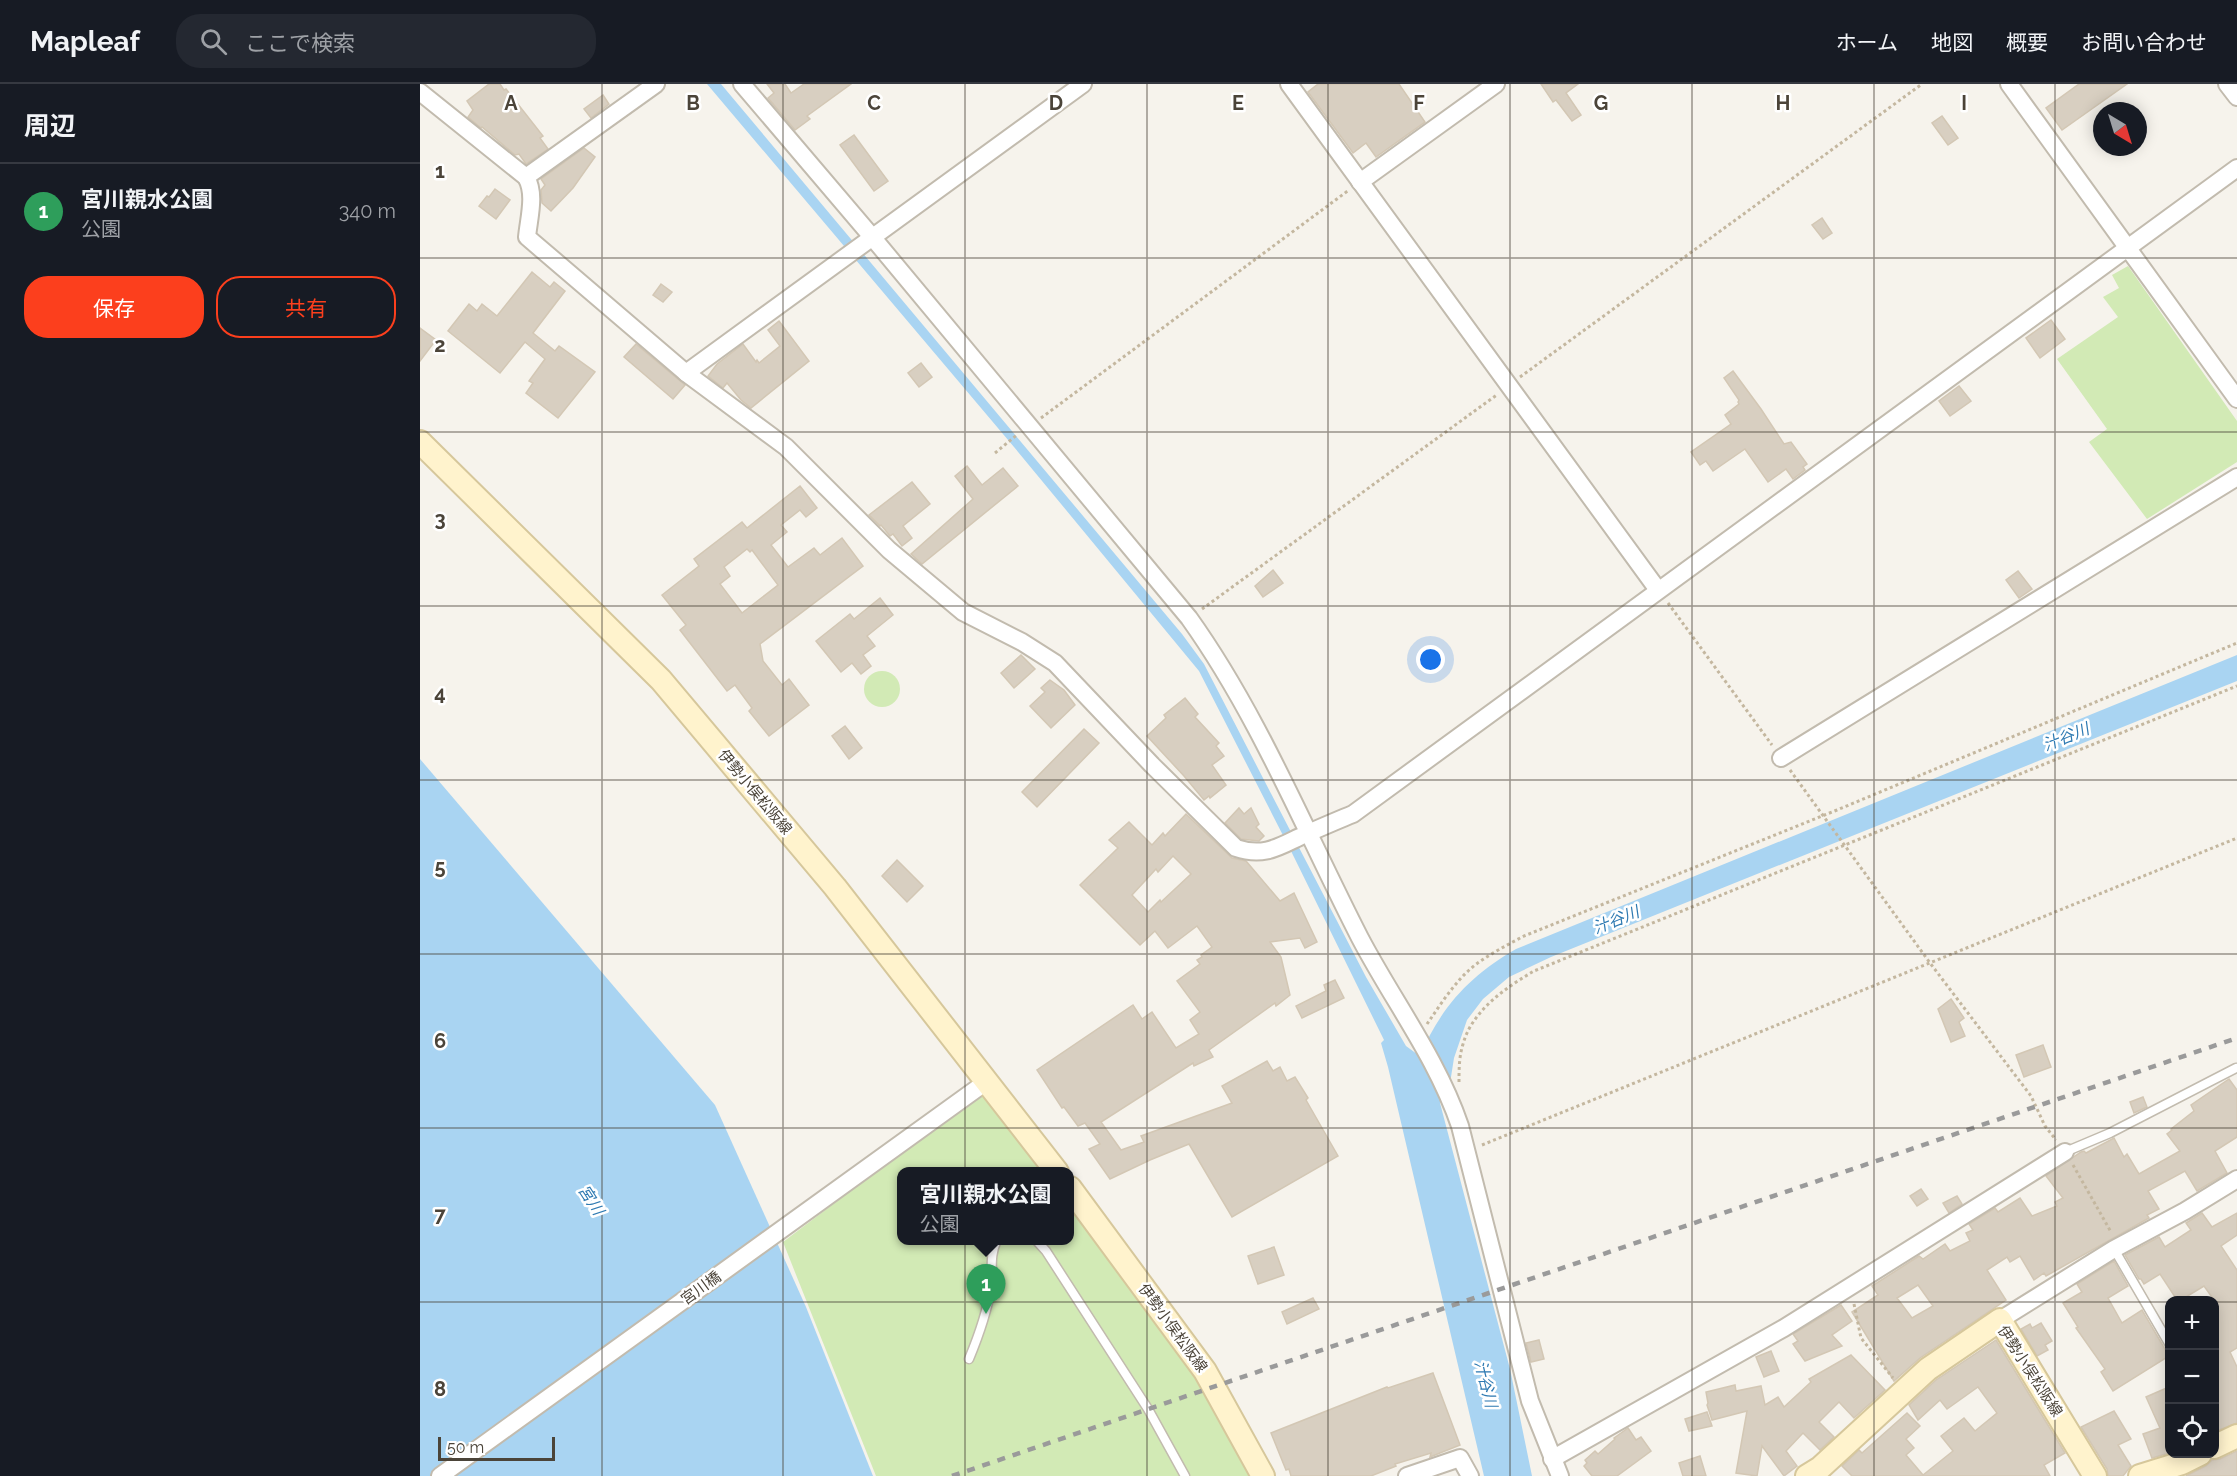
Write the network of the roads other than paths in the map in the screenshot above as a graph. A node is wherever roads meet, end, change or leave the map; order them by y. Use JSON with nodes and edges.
{"nodes":[{"id":1,"x":656,"y":84,"type":"edge"},
{"id":2,"x":742,"y":84,"type":"edge"},
{"id":3,"x":1083,"y":84,"type":"edge"},
{"id":4,"x":1289,"y":84,"type":"edge"},
{"id":5,"x":1496,"y":84,"type":"edge"},
{"id":6,"x":2008,"y":84,"type":"edge"},
{"id":7,"x":2228,"y":84,"type":"edge"},
{"id":8,"x":420,"y":92,"type":"edge"},
{"id":9,"x":2237,"y":97,"type":"edge"},
{"id":10,"x":2237,"y":168,"type":"edge"},
{"id":11,"x":526,"y":177,"type":"junction"},
{"id":12,"x":1360,"y":182,"type":"junction"},
{"id":13,"x":869,"y":241,"type":"junction"},
{"id":14,"x":2127,"y":249,"type":"junction"},
{"id":15,"x":686,"y":373,"type":"junction"},
{"id":16,"x":2237,"y":399,"type":"edge"},
{"id":17,"x":420,"y":442,"type":"edge"},
{"id":18,"x":2237,"y":477,"type":"edge"},
{"id":19,"x":1658,"y":590,"type":"junction"},
{"id":20,"x":1781,"y":758,"type":"road end"},
{"id":21,"x":1307,"y":834,"type":"junction"},
{"id":22,"x":2236,"y":1068,"type":"edge"},
{"id":23,"x":986,"y":1082,"type":"junction"},
{"id":24,"x":2065,"y":1152,"type":"joint"},
{"id":25,"x":1053,"y":1167,"type":"edge"},
{"id":26,"x":2237,"y":1179,"type":"edge"},
{"id":27,"x":1074,"y":1193,"type":"edge"},
{"id":28,"x":995,"y":1245,"type":"edge"},
{"id":29,"x":1041,"y":1245,"type":"edge"},
{"id":30,"x":2118,"y":1246,"type":"junction"},
{"id":31,"x":2000,"y":1320,"type":"junction"},
{"id":32,"x":2165,"y":1337,"type":"edge"},
{"id":33,"x":969,"y":1359,"type":"dead end"},
{"id":34,"x":2192,"y":1458,"type":"edge"},
{"id":35,"x":1552,"y":1459,"type":"junction"},
{"id":36,"x":440,"y":1476,"type":"edge"},
{"id":37,"x":1185,"y":1476,"type":"edge"},
{"id":38,"x":1263,"y":1476,"type":"edge"},
{"id":39,"x":1407,"y":1476,"type":"edge"},
{"id":40,"x":1470,"y":1476,"type":"edge"},
{"id":41,"x":1560,"y":1476,"type":"edge"},
{"id":42,"x":1807,"y":1476,"type":"edge"},
{"id":43,"x":2095,"y":1476,"type":"edge"},
{"id":44,"x":2140,"y":1476,"type":"edge"}],
"edges":[{"from":1,"to":11,"type":"street"},
{"from":2,"to":13,"type":"street"},
{"from":3,"to":13,"type":"street"},
{"from":4,"to":12,"type":"street"},
{"from":5,"to":12,"type":"street"},
{"from":6,"to":14,"type":"street"},
{"from":7,"to":9,"type":"street"},
{"from":8,"to":11,"type":"street"},
{"from":10,"to":14,"type":"street"},
{"from":11,"to":15,"type":"street"},
{"from":12,"to":19,"type":"street"},
{"from":13,"to":15,"type":"street"},
{"from":13,"to":21,"type":"street"},
{"from":14,"to":16,"type":"street"},
{"from":14,"to":19,"type":"street"},
{"from":15,"to":21,"type":"street"},
{"from":17,"to":23,"type":"main road","name":"伊勢小俣松阪線"},
{"from":18,"to":20,"type":"street"},
{"from":19,"to":21,"type":"street"},
{"from":21,"to":35,"type":"street"},
{"from":22,"to":24,"type":"lane"},
{"from":23,"to":25,"type":"main road","name":"伊勢小俣松阪線"},
{"from":23,"to":36,"type":"street","name":"宮川橋"},
{"from":24,"to":35,"type":"street"},
{"from":26,"to":30,"type":"street"},
{"from":27,"to":38,"type":"main road","name":"伊勢小俣松阪線"},
{"from":28,"to":33,"type":"lane"},
{"from":29,"to":37,"type":"lane"},
{"from":30,"to":31,"type":"street"},
{"from":30,"to":32,"type":"lane"},
{"from":31,"to":42,"type":"main road","name":"伊勢小俣松阪線"},
{"from":31,"to":43,"type":"main road","name":"伊勢小俣松阪線"},
{"from":34,"to":44,"type":"main road"},
{"from":35,"to":41,"type":"street"},
{"from":39,"to":40,"type":"street"}]}
